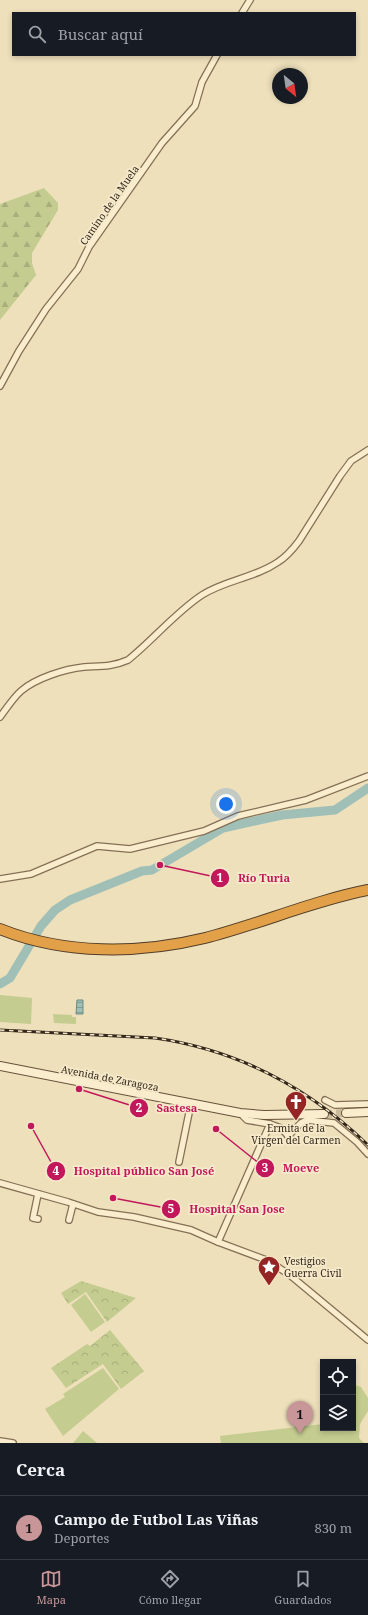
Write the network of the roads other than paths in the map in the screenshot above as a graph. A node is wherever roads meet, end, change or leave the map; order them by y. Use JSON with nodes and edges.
{"nodes":[{"id":1,"x":250,"y":0,"type":"edge"},
{"id":2,"x":243,"y":12,"type":"edge"},
{"id":3,"x":216,"y":56,"type":"edge"},
{"id":4,"x":0,"y":386,"type":"edge"},
{"id":5,"x":368,"y":450,"type":"edge"},
{"id":6,"x":0,"y":717,"type":"edge"},
{"id":7,"x":368,"y":776,"type":"edge"},
{"id":8,"x":0,"y":879,"type":"edge"},
{"id":9,"x":368,"y":890,"type":"edge"},
{"id":10,"x":0,"y":930,"type":"edge"},
{"id":11,"x":0,"y":1066,"type":"edge"},
{"id":12,"x":325,"y":1100,"type":"dead end"},
{"id":13,"x":191,"y":1103,"type":"junction"},
{"id":14,"x":368,"y":1104,"type":"edge"},
{"id":15,"x":368,"y":1112,"type":"edge"},
{"id":16,"x":240,"y":1113,"type":"junction"},
{"id":17,"x":324,"y":1114,"type":"tunnel mouth"},
{"id":18,"x":346,"y":1114,"type":"tunnel mouth"},
{"id":19,"x":270,"y":1124,"type":"junction"},
{"id":20,"x":368,"y":1154,"type":"edge"},
{"id":21,"x":179,"y":1162,"type":"dead end"},
{"id":22,"x":0,"y":1183,"type":"edge"},
{"id":23,"x":38,"y":1194,"type":"junction"},
{"id":24,"x":73,"y":1204,"type":"junction"},
{"id":25,"x":38,"y":1219,"type":"dead end"},
{"id":26,"x":69,"y":1220,"type":"dead end"},
{"id":27,"x":218,"y":1242,"type":"junction"},
{"id":28,"x":368,"y":1340,"type":"edge"},
{"id":29,"x":2,"y":1441,"type":"edge"},
{"id":30,"x":13,"y":1443,"type":"edge"}],
"edges":[{"from":1,"to":2,"type":"street"},
{"from":3,"to":4,"type":"street","name":"Camino de la Muela"},
{"from":5,"to":6,"type":"street"},
{"from":7,"to":8,"type":"street"},
{"from":9,"to":10,"type":"highway"},
{"from":11,"to":13,"type":"main road","name":"Avenida de Zaragoza"},
{"from":12,"to":14,"type":"street"},
{"from":13,"to":16,"type":"main road","name":"Avenida de Zaragoza"},
{"from":13,"to":21,"type":"street"},
{"from":15,"to":18,"type":"main road"},
{"from":16,"to":17,"type":"main road","name":"Avenida de Zaragoza"},
{"from":16,"to":19,"type":"street","name":"Avenida de Zaragoza"},
{"from":19,"to":20,"type":"street","name":"Avenida de Zaragoza"},
{"from":19,"to":27,"type":"street"},
{"from":22,"to":23,"type":"street"},
{"from":23,"to":24,"type":"street"},
{"from":23,"to":25,"type":"street"},
{"from":24,"to":26,"type":"street"},
{"from":24,"to":27,"type":"street"},
{"from":27,"to":28,"type":"street"},
{"from":29,"to":30,"type":"street"}]}
